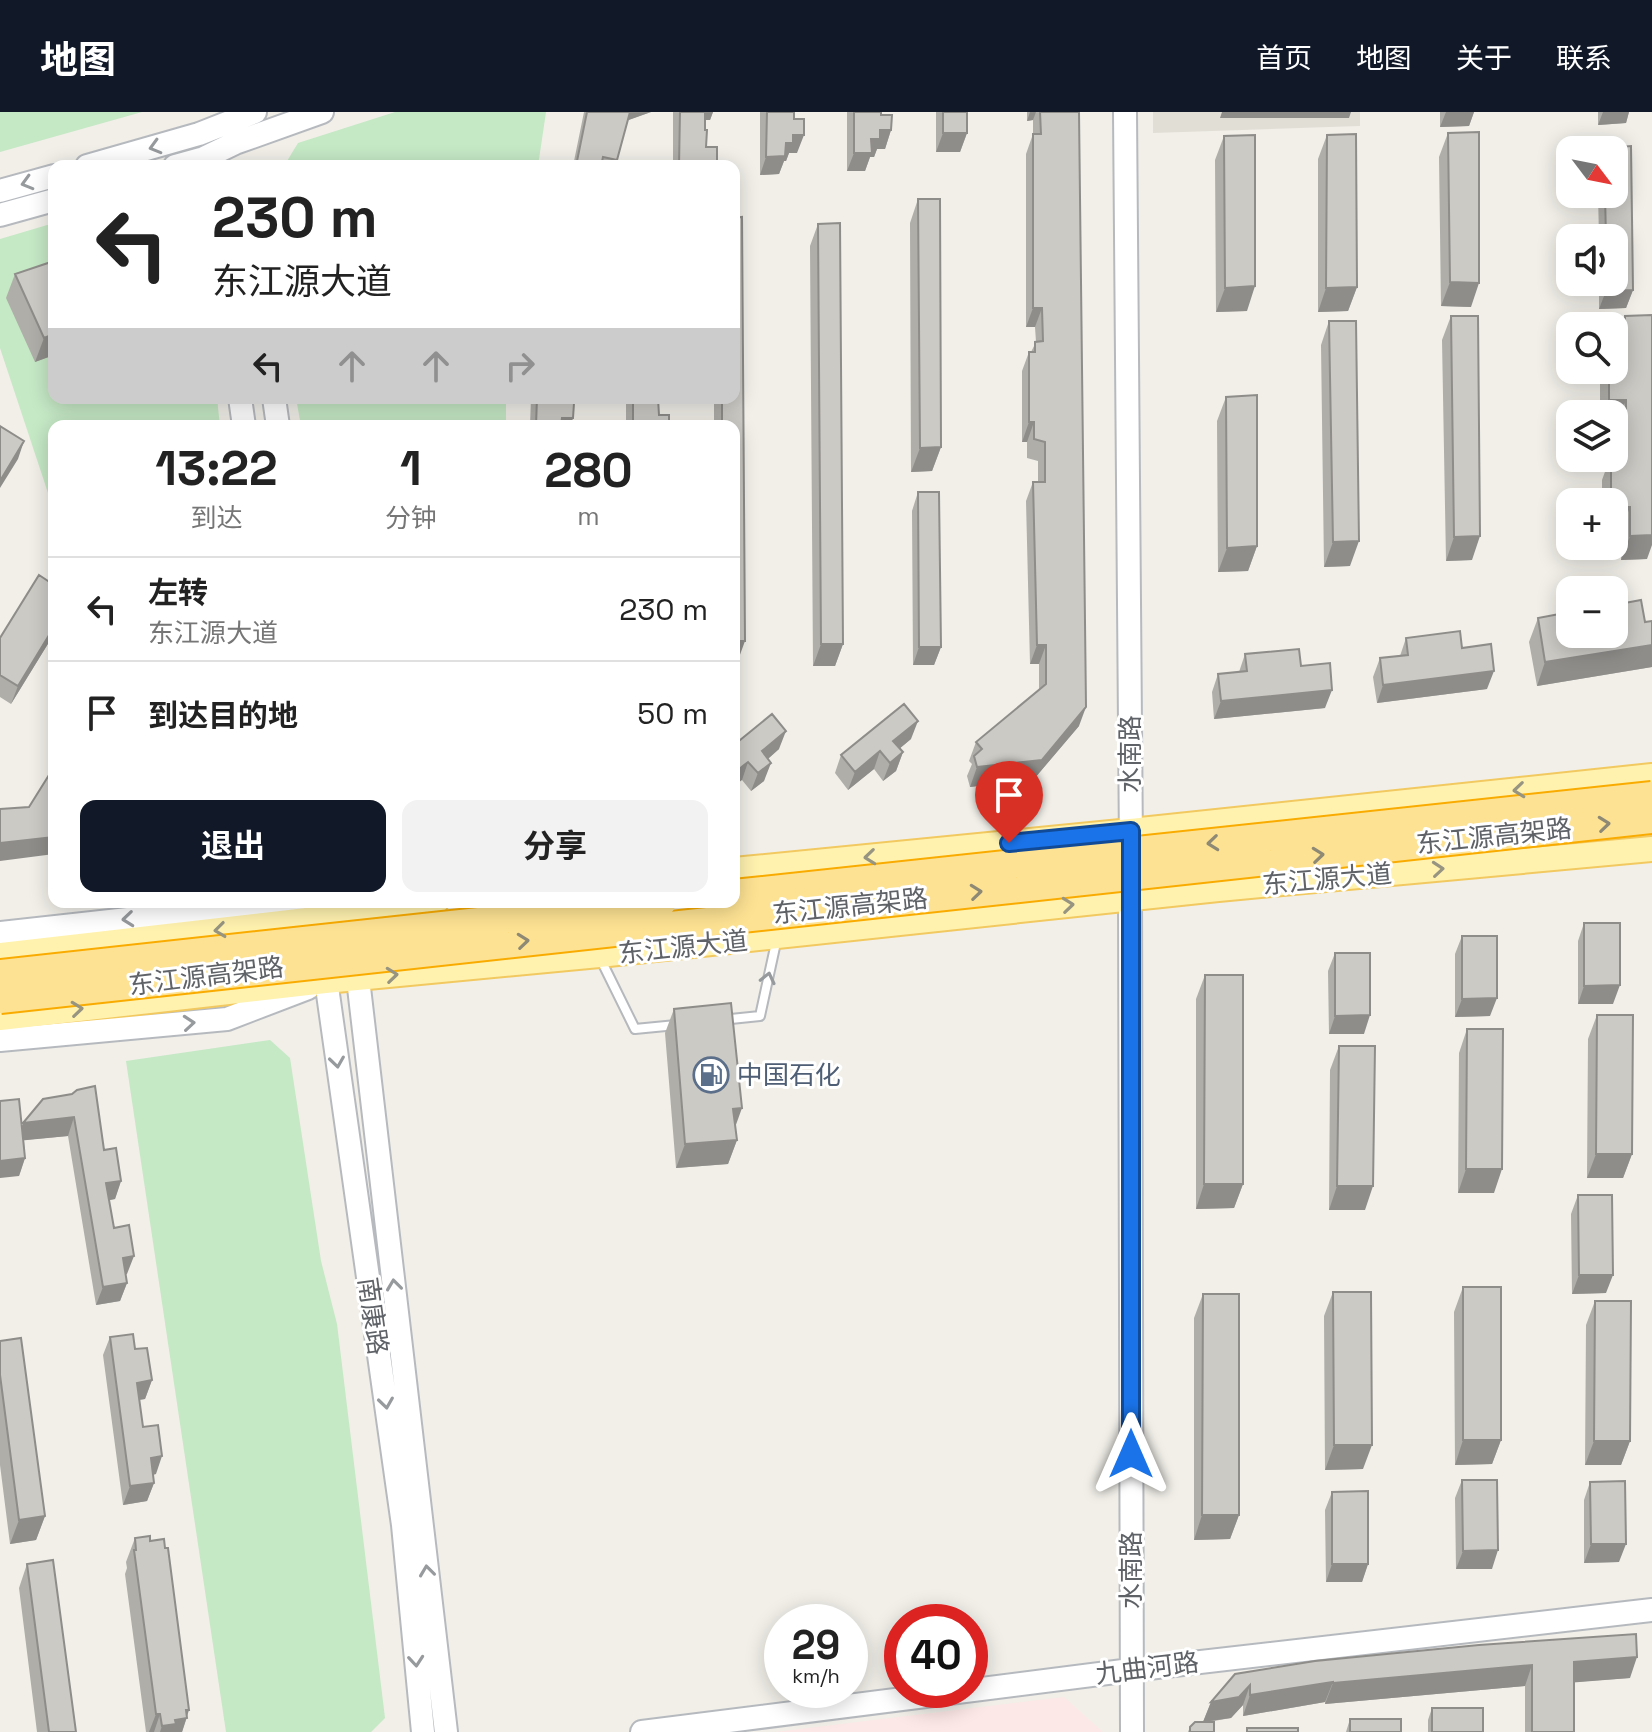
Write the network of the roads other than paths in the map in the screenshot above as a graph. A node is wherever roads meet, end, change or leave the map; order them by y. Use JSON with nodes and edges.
{"nodes":[{"id":1,"x":255,"y":112,"type":"edge"},
{"id":2,"x":322,"y":112,"type":"edge"},
{"id":3,"x":1125,"y":112,"type":"edge"},
{"id":4,"x":233,"y":131,"type":"junction"},
{"id":5,"x":199,"y":134,"type":"junction"},
{"id":6,"x":108,"y":160,"type":"edge"},
{"id":7,"x":205,"y":160,"type":"edge"},
{"id":8,"x":207,"y":160,"type":"edge"},
{"id":9,"x":237,"y":160,"type":"edge"},
{"id":10,"x":48,"y":178,"type":"edge"},
{"id":11,"x":0,"y":191,"type":"edge"},
{"id":12,"x":48,"y":202,"type":"edge"},
{"id":13,"x":0,"y":215,"type":"edge"},
{"id":14,"x":1652,"y":776,"type":"edge"},
{"id":15,"x":1652,"y":796,"type":"edge"},
{"id":16,"x":1652,"y":819,"type":"edge"},
{"id":17,"x":1131,"y":831,"type":"junction"},
{"id":18,"x":1652,"y":849,"type":"edge"},
{"id":19,"x":740,"y":869,"type":"edge"},
{"id":20,"x":740,"y":893,"type":"edge"},
{"id":21,"x":1130,"y":898,"type":"junction"},
{"id":22,"x":350,"y":908,"type":"edge"},
{"id":23,"x":607,"y":908,"type":"edge"},
{"id":24,"x":316,"y":910,"type":"edge"},
{"id":25,"x":0,"y":933,"type":"edge"},
{"id":26,"x":777,"y":936,"type":"junction"},
{"id":27,"x":0,"y":955,"type":"edge"},
{"id":28,"x":599,"y":955,"type":"junction"},
{"id":29,"x":0,"y":974,"type":"edge"},
{"id":30,"x":358,"y":978,"type":"junction"},
{"id":31,"x":325,"y":981,"type":"junction"},
{"id":32,"x":0,"y":999,"type":"edge"},
{"id":33,"x":0,"y":1018,"type":"edge"},
{"id":34,"x":713,"y":1021,"type":"edge"},
{"id":35,"x":682,"y":1024,"type":"edge"},
{"id":36,"x":0,"y":1040,"type":"edge"},
{"id":37,"x":1652,"y":1610,"type":"edge"},
{"id":38,"x":1131,"y":1670,"type":"junction"},
{"id":39,"x":423,"y":1732,"type":"edge"},
{"id":40,"x":446,"y":1732,"type":"edge"},
{"id":41,"x":642,"y":1732,"type":"edge"},
{"id":42,"x":1132,"y":1732,"type":"edge"}],
"edges":[{"from":1,"to":4,"type":"street"},
{"from":2,"to":4,"type":"street"},
{"from":3,"to":17,"type":"street","name":"水南路"},
{"from":4,"to":5,"type":"street"},
{"from":4,"to":8,"type":"street"},
{"from":4,"to":9,"type":"street"},
{"from":5,"to":6,"type":"street","one_way":true},
{"from":5,"to":7,"type":"street"},
{"from":10,"to":11,"type":"street","one_way":true},
{"from":12,"to":13,"type":"street"},
{"from":14,"to":17,"type":"main road","one_way":true},
{"from":15,"to":20,"type":"highway","name":"东江源高架路","one_way":true,"bridge":true},
{"from":32,"to":16,"type":"highway","name":"东江源高架路","one_way":true,"bridge":true},
{"from":17,"to":19,"type":"main road","one_way":true},
{"from":17,"to":21,"type":"street","name":"水南路"},
{"from":21,"to":18,"type":"main road","name":"东江源大道","one_way":true},
{"from":26,"to":21,"type":"main road","name":"东江源大道","one_way":true},
{"from":21,"to":38,"type":"street","name":"水南路"},
{"from":22,"to":24,"type":"main road"},
{"from":22,"to":30,"type":"street","name":"南康路"},
{"from":23,"to":29,"type":"highway","name":"东江源高架路","bridge":true},
{"from":24,"to":25,"type":"street","one_way":true},
{"from":24,"to":27,"type":"main road","one_way":true},
{"from":24,"to":31,"type":"street","name":"南康路"},
{"from":26,"to":28,"type":"main road","name":"东江源大道"},
{"from":34,"to":26,"type":"lane","one_way":true},
{"from":30,"to":28,"type":"main road","name":"东江源大道","one_way":true},
{"from":28,"to":35,"type":"lane"},
{"from":30,"to":31,"type":"main road","name":"东江源大道"},
{"from":40,"to":30,"type":"street","name":"南康路","one_way":true},
{"from":33,"to":31,"type":"main road","name":"东江源大道","one_way":true},
{"from":36,"to":31,"type":"street","one_way":true},
{"from":31,"to":39,"type":"street","name":"南康路","one_way":true},
{"from":37,"to":38,"type":"street","name":"九曲河路"},
{"from":38,"to":41,"type":"street","name":"九曲河路"},
{"from":38,"to":42,"type":"street","name":"水南路"}]}
